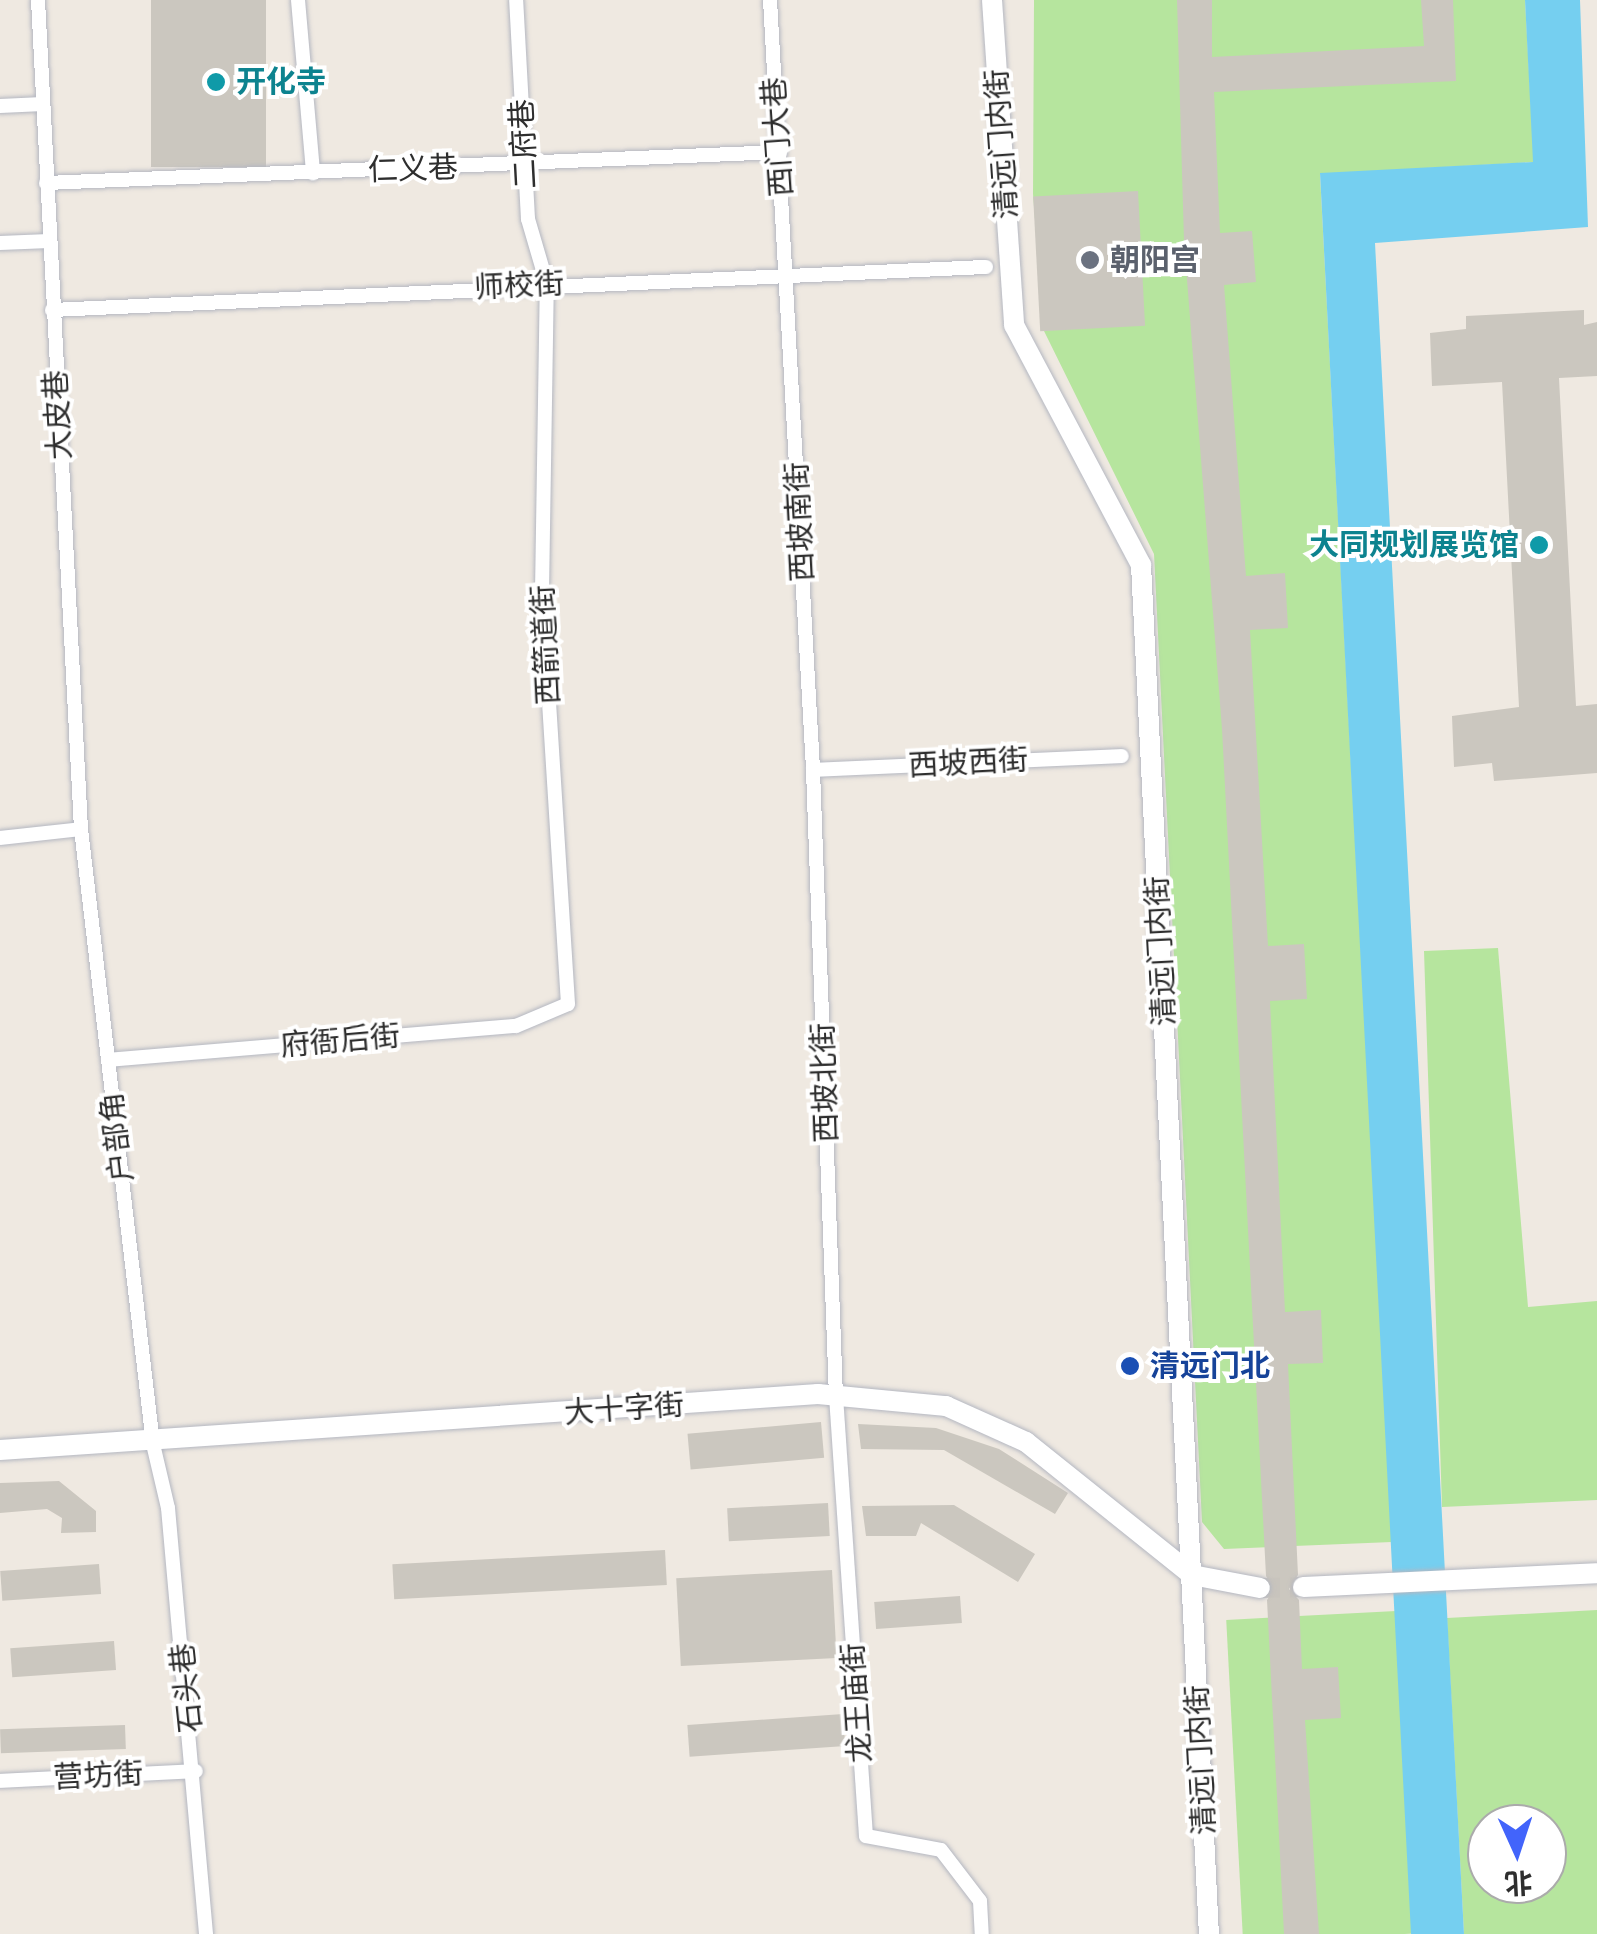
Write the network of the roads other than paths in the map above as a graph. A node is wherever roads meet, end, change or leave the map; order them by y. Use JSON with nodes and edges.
{"nodes":[{"id":1,"x":38,"y":0,"type":"edge"},
{"id":2,"x":298,"y":0,"type":"edge"},
{"id":3,"x":516,"y":0,"type":"edge"},
{"id":4,"x":770,"y":0,"type":"edge"},
{"id":5,"x":992,"y":0,"type":"edge"},
{"id":6,"x":43,"y":104,"type":"junction"},
{"id":7,"x":0,"y":106,"type":"edge"},
{"id":8,"x":780,"y":152,"type":"junction"},
{"id":9,"x":525,"y":165,"type":"junction"},
{"id":10,"x":313,"y":173,"type":"junction"},
{"id":11,"x":46,"y":183,"type":"junction"},
{"id":12,"x":48,"y":241,"type":"junction"},
{"id":13,"x":0,"y":243,"type":"edge"},
{"id":14,"x":986,"y":267,"type":"dead end"},
{"id":15,"x":787,"y":275,"type":"junction"},
{"id":16,"x":548,"y":284,"type":"junction"},
{"id":17,"x":52,"y":310,"type":"junction"},
{"id":18,"x":1122,"y":756,"type":"dead end"},
{"id":19,"x":813,"y":770,"type":"junction"},
{"id":20,"x":81,"y":830,"type":"junction"},
{"id":21,"x":0,"y":838,"type":"edge"},
{"id":22,"x":568,"y":1004,"type":"joint"},
{"id":23,"x":108,"y":1060,"type":"junction"},
{"id":24,"x":836,"y":1396,"type":"junction"},
{"id":25,"x":153,"y":1444,"type":"junction"},
{"id":26,"x":0,"y":1450,"type":"edge"},
{"id":27,"x":1597,"y":1573,"type":"edge"},
{"id":28,"x":1192,"y":1575,"type":"junction"},
{"id":29,"x":1312,"y":1586,"type":"tunnel mouth"},
{"id":30,"x":1260,"y":1588,"type":"tunnel mouth"},
{"id":31,"x":196,"y":1771,"type":"junction"},
{"id":32,"x":0,"y":1780,"type":"edge"},
{"id":33,"x":206,"y":1934,"type":"edge"},
{"id":34,"x":982,"y":1934,"type":"edge"},
{"id":35,"x":1209,"y":1934,"type":"edge"}],
"edges":[{"from":1,"to":6,"type":"street","name":"大皮巷"},
{"from":2,"to":10,"type":"street"},
{"from":3,"to":9,"type":"street","name":"二府巷"},
{"from":4,"to":8,"type":"street","name":"西门大巷"},
{"from":5,"to":28,"type":"main road","name":"清远门内街"},
{"from":6,"to":7,"type":"street"},
{"from":6,"to":11,"type":"street","name":"大皮巷"},
{"from":8,"to":9,"type":"street","name":"仁义巷"},
{"from":8,"to":15,"type":"street","name":"西门大巷"},
{"from":9,"to":10,"type":"street","name":"仁义巷"},
{"from":9,"to":16,"type":"street","name":"二府巷"},
{"from":10,"to":11,"type":"street","name":"仁义巷"},
{"from":11,"to":12,"type":"street","name":"大皮巷"},
{"from":12,"to":13,"type":"street"},
{"from":12,"to":17,"type":"street","name":"大皮巷"},
{"from":14,"to":15,"type":"street","name":"师校街"},
{"from":15,"to":16,"type":"street","name":"师校街"},
{"from":15,"to":19,"type":"street","name":"西坡南街"},
{"from":16,"to":17,"type":"street","name":"师校街"},
{"from":16,"to":22,"type":"street","name":"西箭道街"},
{"from":17,"to":20,"type":"street","name":"大皮巷"},
{"from":18,"to":19,"type":"street","name":"西坡西街"},
{"from":19,"to":24,"type":"street","name":"西坡北街"},
{"from":20,"to":21,"type":"street"},
{"from":20,"to":23,"type":"street","name":"户部角"},
{"from":22,"to":23,"type":"street","name":"府衙后街"},
{"from":23,"to":25,"type":"street","name":"户部角"},
{"from":24,"to":25,"type":"main road","name":"大十字街"},
{"from":24,"to":28,"type":"main road","name":"大十字街"},
{"from":24,"to":34,"type":"street","name":"龙王庙街"},
{"from":25,"to":26,"type":"main road","name":"大十字街"},
{"from":25,"to":31,"type":"street","name":"石头巷"},
{"from":27,"to":29,"type":"main road"},
{"from":28,"to":30,"type":"main road"},
{"from":28,"to":35,"type":"main road","name":"清远门内街"},
{"from":31,"to":32,"type":"street","name":"营坊街"},
{"from":31,"to":33,"type":"street","name":"石头巷"}]}
